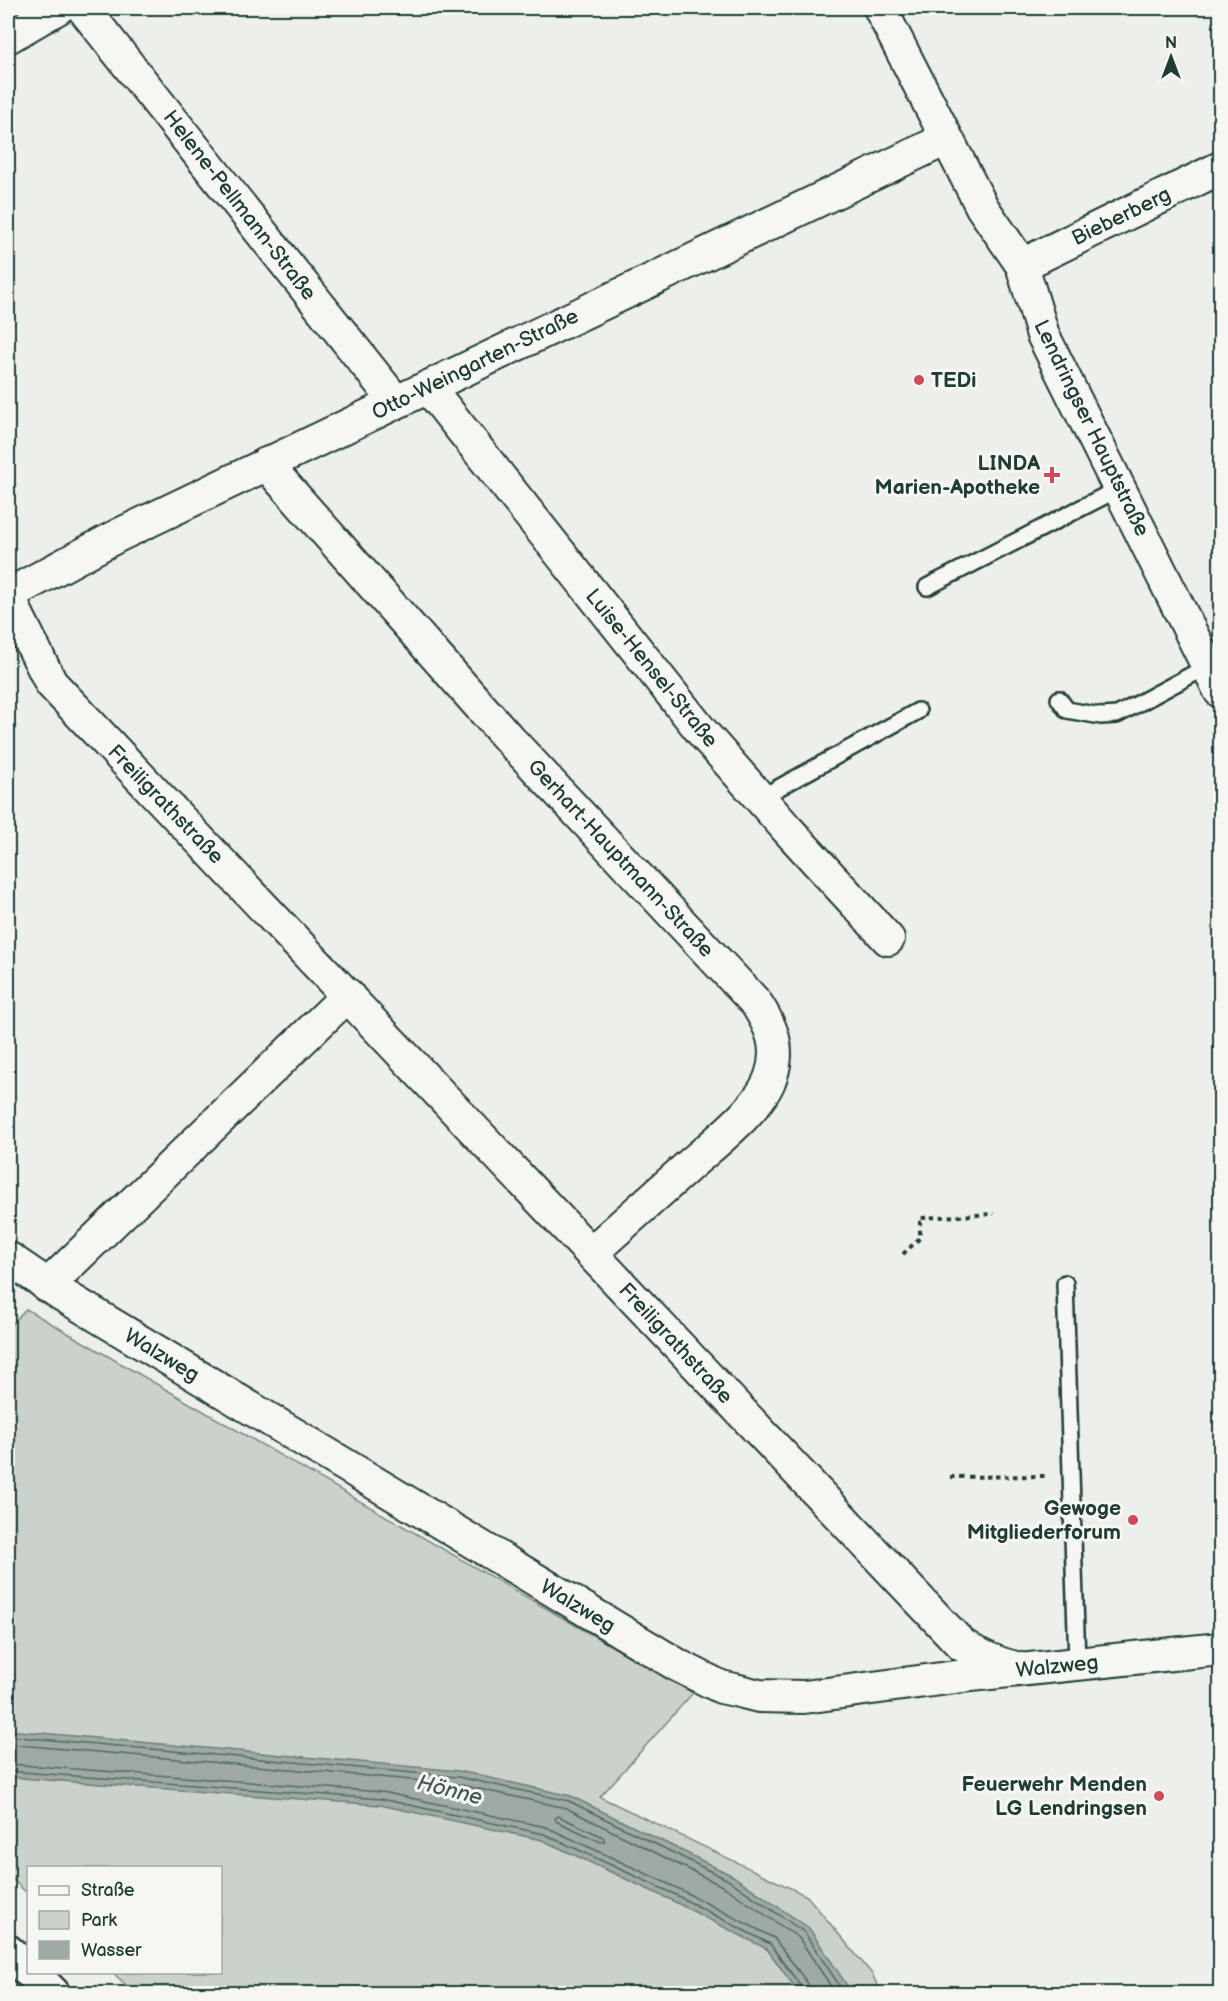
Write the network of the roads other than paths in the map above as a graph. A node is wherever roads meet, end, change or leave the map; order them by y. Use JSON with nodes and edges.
{"nodes":[{"id":1,"x":58,"y":8,"type":"edge"},
{"id":2,"x":83,"y":8,"type":"edge"},
{"id":3,"x":880,"y":8,"type":"edge"},
{"id":4,"x":8,"y":37,"type":"edge"},
{"id":5,"x":946,"y":139,"type":"junction"},
{"id":6,"x":1221,"y":168,"type":"edge"},
{"id":7,"x":1022,"y":265,"type":"junction"},
{"id":8,"x":428,"y":387,"type":"junction"},
{"id":9,"x":396,"y":402,"type":"junction"},
{"id":10,"x":266,"y":464,"type":"junction"},
{"id":11,"x":1120,"y":488,"type":"junction"},
{"id":12,"x":927,"y":587,"type":"dead end"},
{"id":13,"x":8,"y":596,"type":"edge"},
{"id":14,"x":1214,"y":678,"type":"edge"},
{"id":15,"x":1059,"y":699,"type":"dead end"},
{"id":16,"x":918,"y":711,"type":"dead end"},
{"id":17,"x":760,"y":798,"type":"junction"},
{"id":18,"x":888,"y":939,"type":"dead end"},
{"id":19,"x":348,"y":995,"type":"junction"},
{"id":20,"x":591,"y":1253,"type":"junction"},
{"id":21,"x":8,"y":1258,"type":"edge"},
{"id":22,"x":1065,"y":1282,"type":"dead end"},
{"id":23,"x":47,"y":1286,"type":"junction"},
{"id":24,"x":1221,"y":1649,"type":"edge"},
{"id":25,"x":1077,"y":1663,"type":"junction"},
{"id":26,"x":1020,"y":1669,"type":"junction"},
{"id":27,"x":32,"y":1974,"type":"edge"},
{"id":28,"x":53,"y":1994,"type":"edge"}],
"edges":[{"from":1,"to":4,"type":"street"},
{"from":2,"to":9,"type":"street","name":"Helene-Pellmann-Straße"},
{"from":3,"to":5,"type":"street","name":"Lendringser Hauptstraße"},
{"from":5,"to":7,"type":"street","name":"Lendringser Hauptstraße"},
{"from":5,"to":8,"type":"street","name":"Otto-Weingarten-Straße"},
{"from":6,"to":7,"type":"street","name":"Bieberberg"},
{"from":7,"to":11,"type":"street","name":"Lendringser Hauptstraße"},
{"from":8,"to":9,"type":"street","name":"Otto-Weingarten-Straße"},
{"from":8,"to":17,"type":"street","name":"Luise-Hensel-Straße"},
{"from":9,"to":10,"type":"street","name":"Otto-Weingarten-Straße"},
{"from":10,"to":13,"type":"street","name":"Otto-Weingarten-Straße"},
{"from":10,"to":20,"type":"street","name":"Gerhart-Hauptmann-Straße"},
{"from":11,"to":12,"type":"lane"},
{"from":11,"to":14,"type":"street","name":"Lendringser Hauptstraße"},
{"from":13,"to":19,"type":"street","name":"Freiligrathstraße"},
{"from":14,"to":15,"type":"lane"},
{"from":16,"to":17,"type":"lane"},
{"from":17,"to":18,"type":"street","name":"Luise-Hensel-Straße"},
{"from":19,"to":20,"type":"street","name":"Freiligrathstraße"},
{"from":19,"to":23,"type":"street"},
{"from":20,"to":26,"type":"street","name":"Freiligrathstraße"},
{"from":21,"to":23,"type":"street","name":"Walzweg"},
{"from":22,"to":25,"type":"lane"},
{"from":23,"to":26,"type":"street","name":"Walzweg"},
{"from":24,"to":25,"type":"street","name":"Walzweg"},
{"from":25,"to":26,"type":"street","name":"Walzweg"},
{"from":27,"to":28,"type":"main road"}]}
